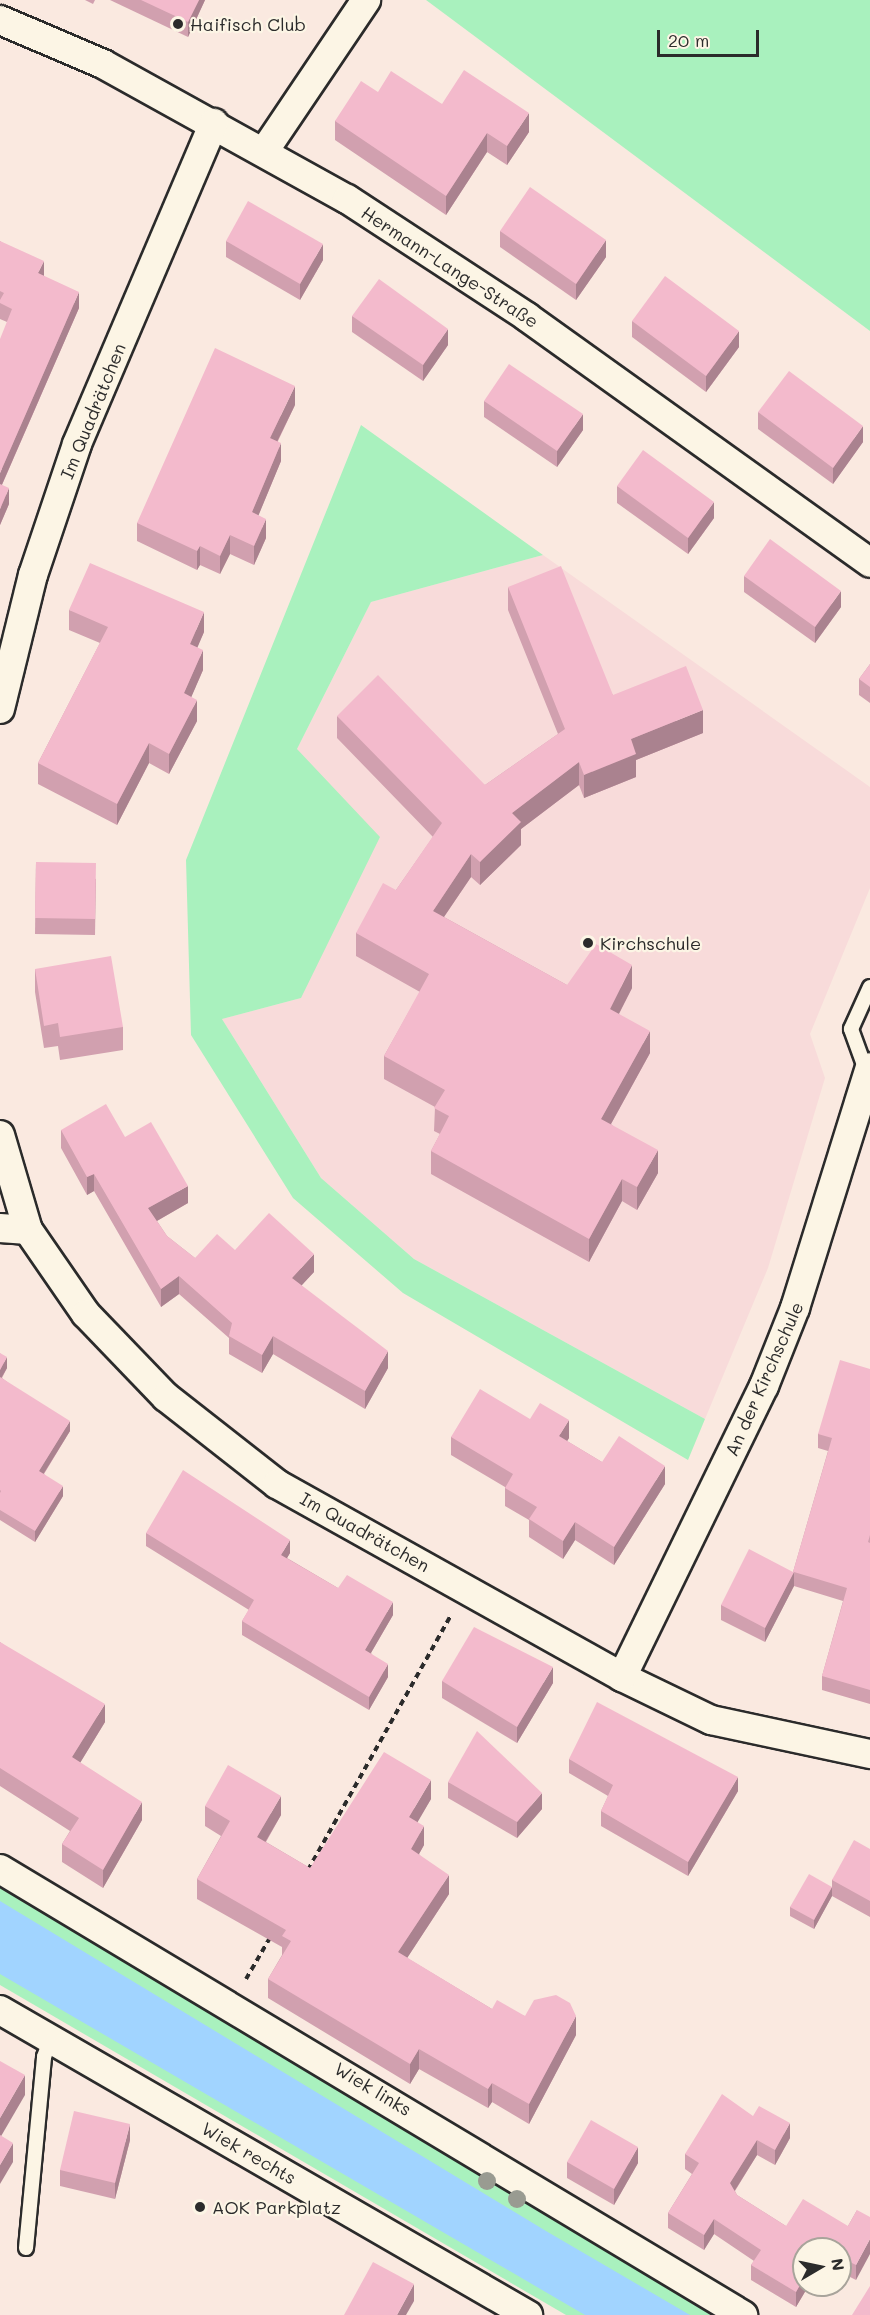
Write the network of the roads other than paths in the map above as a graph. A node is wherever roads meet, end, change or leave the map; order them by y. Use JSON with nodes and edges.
{"nodes":[{"id":1,"x":366,"y":0,"type":"edge"},
{"id":2,"x":0,"y":20,"type":"edge"},
{"id":3,"x":214,"y":123,"type":"junction"},
{"id":4,"x":265,"y":150,"type":"junction"},
{"id":5,"x":870,"y":563,"type":"edge"},
{"id":6,"x":0,"y":709,"type":"edge"},
{"id":7,"x":870,"y":987,"type":"edge"},
{"id":8,"x":869,"y":1071,"type":"edge"},
{"id":9,"x":0,"y":1136,"type":"edge"},
{"id":10,"x":14,"y":1229,"type":"edge"},
{"id":11,"x":621,"y":1677,"type":"junction"},
{"id":12,"x":870,"y":1754,"type":"edge"},
{"id":13,"x":0,"y":1869,"type":"edge"},
{"id":14,"x":0,"y":2010,"type":"edge"},
{"id":15,"x":51,"y":2038,"type":"junction"},
{"id":16,"x":26,"y":2248,"type":"dead end"},
{"id":17,"x":528,"y":2315,"type":"edge"},
{"id":18,"x":743,"y":2315,"type":"edge"}],
"edges":[{"from":1,"to":4,"type":"street"},
{"from":2,"to":3,"type":"street","name":"Hermann-Lange-Straße"},
{"from":3,"to":4,"type":"street","name":"Hermann-Lange-Straße"},
{"from":3,"to":6,"type":"street","name":"Im Quadrätchen"},
{"from":4,"to":5,"type":"street","name":"Hermann-Lange-Straße"},
{"from":7,"to":8,"type":"lane"},
{"from":8,"to":11,"type":"street","name":"An der Kirchschule"},
{"from":9,"to":10,"type":"street","name":"Im Quadrätchen"},
{"from":10,"to":11,"type":"street","name":"Im Quadrätchen"},
{"from":11,"to":12,"type":"street","name":"Im Quadrätchen"},
{"from":13,"to":18,"type":"street","name":"Wiek links"},
{"from":14,"to":15,"type":"street","name":"Wiek rechts"},
{"from":15,"to":16,"type":"lane"},
{"from":15,"to":17,"type":"street","name":"Wiek rechts"}]}
